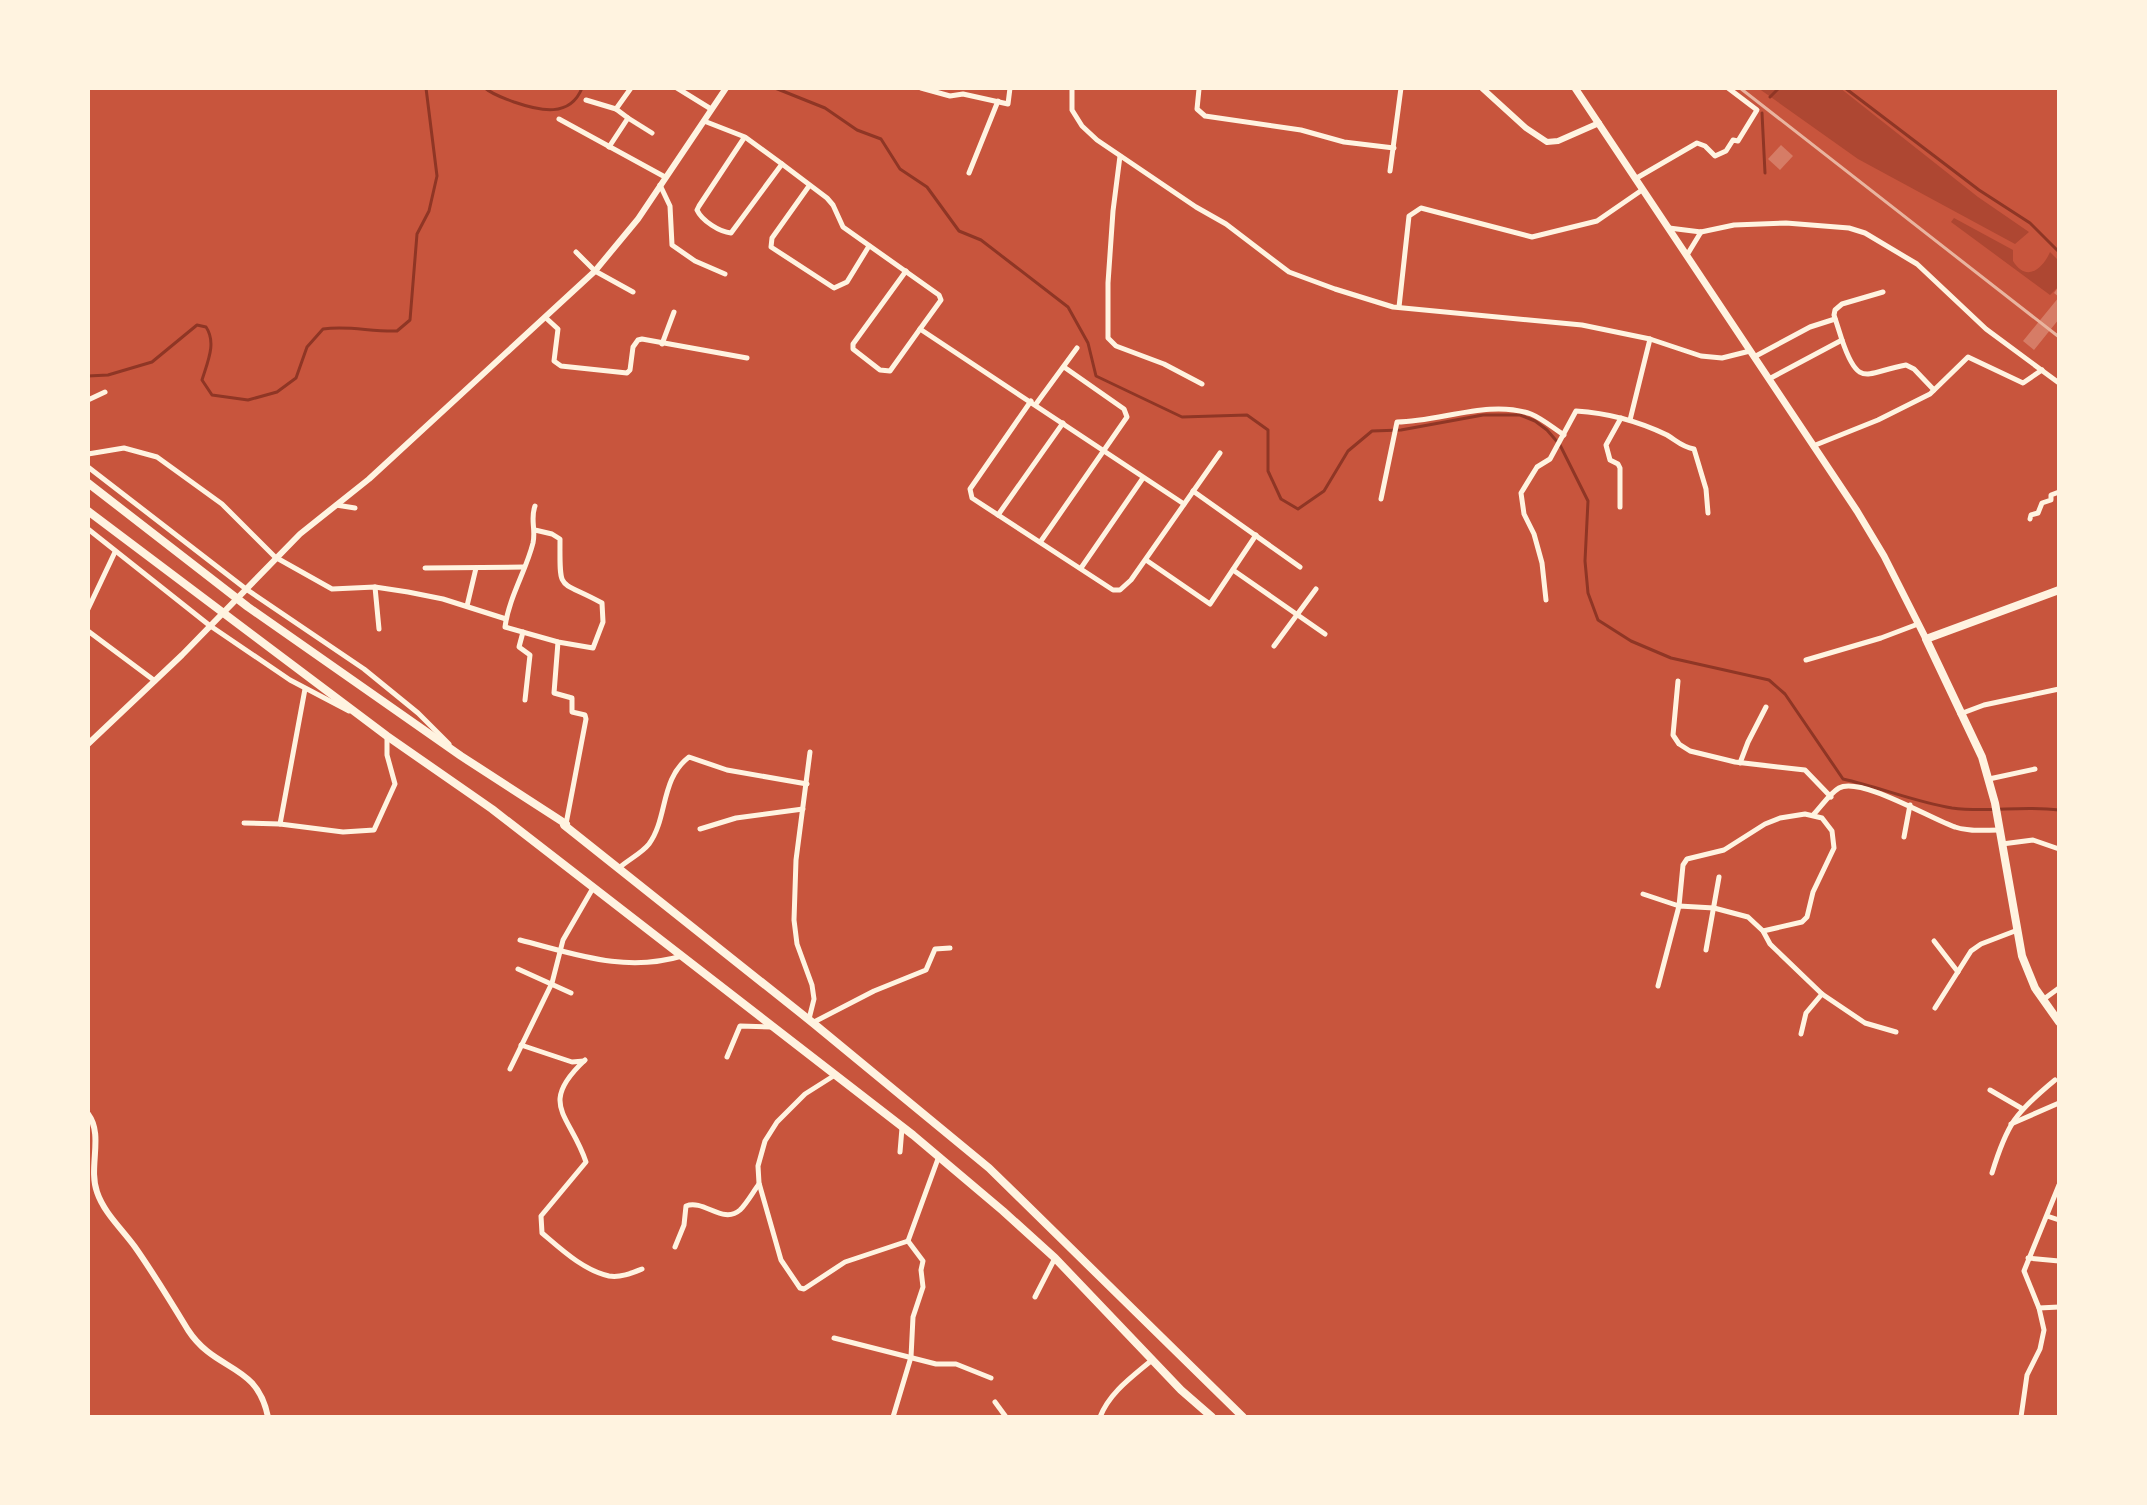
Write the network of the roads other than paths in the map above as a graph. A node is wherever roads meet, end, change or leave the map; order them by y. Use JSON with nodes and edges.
{"nodes":[{"id":1,"x":631,"y":88,"type":"edge"},
{"id":2,"x":677,"y":88,"type":"edge"},
{"id":3,"x":726,"y":88,"type":"edge"},
{"id":4,"x":921,"y":88,"type":"edge"},
{"id":5,"x":1010,"y":88,"type":"edge"},
{"id":6,"x":1072,"y":88,"type":"edge"},
{"id":7,"x":1401,"y":88,"type":"edge"},
{"id":8,"x":1482,"y":88,"type":"edge"},
{"id":9,"x":1575,"y":88,"type":"edge"},
{"id":10,"x":1728,"y":88,"type":"edge"},
{"id":11,"x":1199,"y":89,"type":"edge"},
{"id":12,"x":586,"y":100,"type":"dead end"},
{"id":13,"x":998,"y":101,"type":"junction"},
{"id":14,"x":616,"y":109,"type":"junction"},
{"id":15,"x":711,"y":109,"type":"junction"},
{"id":16,"x":628,"y":118,"type":"junction"},
{"id":17,"x":559,"y":119,"type":"dead end"},
{"id":18,"x":704,"y":121,"type":"junction"},
{"id":19,"x":1599,"y":123,"type":"junction"},
{"id":20,"x":652,"y":133,"type":"dead end"},
{"id":21,"x":745,"y":137,"type":"junction"},
{"id":22,"x":609,"y":147,"type":"junction"},
{"id":23,"x":1394,"y":148,"type":"junction"},
{"id":24,"x":1120,"y":156,"type":"junction"},
{"id":25,"x":782,"y":164,"type":"junction"},
{"id":26,"x":1390,"y":171,"type":"dead end"},
{"id":27,"x":969,"y":173,"type":"dead end"},
{"id":28,"x":665,"y":177,"type":"junction"},
{"id":29,"x":1635,"y":180,"type":"junction"},
{"id":30,"x":659,"y":184,"type":"junction"},
{"id":31,"x":809,"y":186,"type":"junction"},
{"id":32,"x":1642,"y":190,"type":"junction"},
{"id":33,"x":1668,"y":228,"type":"junction"},
{"id":34,"x":1701,"y":232,"type":"junction"},
{"id":35,"x":869,"y":246,"type":"junction"},
{"id":36,"x":576,"y":252,"type":"dead end"},
{"id":37,"x":1686,"y":255,"type":"junction"},
{"id":38,"x":595,"y":271,"type":"junction"},
{"id":39,"x":906,"y":271,"type":"junction"},
{"id":40,"x":725,"y":274,"type":"dead end"},
{"id":41,"x":633,"y":292,"type":"dead end"},
{"id":42,"x":1883,"y":292,"type":"dead end"},
{"id":43,"x":1399,"y":307,"type":"junction"},
{"id":44,"x":674,"y":312,"type":"dead end"},
{"id":45,"x":546,"y":318,"type":"junction"},
{"id":46,"x":1835,"y":319,"type":"junction"},
{"id":47,"x":920,"y":329,"type":"junction"},
{"id":48,"x":1650,"y":339,"type":"junction"},
{"id":49,"x":1842,"y":340,"type":"junction"},
{"id":50,"x":662,"y":344,"type":"junction"},
{"id":51,"x":1077,"y":348,"type":"dead end"},
{"id":52,"x":1752,"y":354,"type":"junction"},
{"id":53,"x":747,"y":358,"type":"dead end"},
{"id":54,"x":1064,"y":367,"type":"junction"},
{"id":55,"x":2042,"y":370,"type":"junction"},
{"id":56,"x":1769,"y":379,"type":"junction"},
{"id":57,"x":2059,"y":383,"type":"edge"},
{"id":58,"x":1202,"y":384,"type":"dead end"},
{"id":59,"x":1934,"y":390,"type":"junction"},
{"id":60,"x":105,"y":392,"type":"dead end"},
{"id":61,"x":88,"y":400,"type":"edge"},
{"id":62,"x":1034,"y":403,"type":"junction"},
{"id":63,"x":1621,"y":418,"type":"junction"},
{"id":64,"x":1630,"y":420,"type":"junction"},
{"id":65,"x":1063,"y":423,"type":"junction"},
{"id":66,"x":1563,"y":436,"type":"junction"},
{"id":67,"x":1813,"y":446,"type":"junction"},
{"id":68,"x":1105,"y":452,"type":"junction"},
{"id":69,"x":1220,"y":453,"type":"dead end"},
{"id":70,"x":88,"y":454,"type":"edge"},
{"id":71,"x":88,"y":467,"type":"edge"},
{"id":72,"x":1143,"y":478,"type":"junction"},
{"id":73,"x":88,"y":483,"type":"edge"},
{"id":74,"x":1193,"y":491,"type":"junction"},
{"id":75,"x":2059,"y":492,"type":"edge"},
{"id":76,"x":1381,"y":499,"type":"dead end"},
{"id":77,"x":335,"y":504,"type":"junction"},
{"id":78,"x":1184,"y":504,"type":"junction"},
{"id":79,"x":535,"y":506,"type":"dead end"},
{"id":80,"x":1620,"y":507,"type":"dead end"},
{"id":81,"x":355,"y":508,"type":"dead end"},
{"id":82,"x":88,"y":511,"type":"edge"},
{"id":83,"x":1708,"y":513,"type":"dead end"},
{"id":84,"x":998,"y":515,"type":"junction"},
{"id":85,"x":2030,"y":519,"type":"dead end"},
{"id":86,"x":88,"y":529,"type":"edge"},
{"id":87,"x":535,"y":530,"type":"junction"},
{"id":88,"x":1256,"y":535,"type":"junction"},
{"id":89,"x":1041,"y":541,"type":"junction"},
{"id":90,"x":115,"y":552,"type":"junction"},
{"id":91,"x":275,"y":557,"type":"junction"},
{"id":92,"x":1146,"y":560,"type":"junction"},
{"id":93,"x":524,"y":567,"type":"junction"},
{"id":94,"x":1300,"y":567,"type":"dead end"},
{"id":95,"x":425,"y":568,"type":"dead end"},
{"id":96,"x":476,"y":568,"type":"junction"},
{"id":97,"x":1081,"y":568,"type":"junction"},
{"id":98,"x":1233,"y":570,"type":"junction"},
{"id":99,"x":375,"y":587,"type":"junction"},
{"id":100,"x":246,"y":589,"type":"junction"},
{"id":101,"x":1316,"y":589,"type":"dead end"},
{"id":102,"x":2059,"y":590,"type":"edge"},
{"id":103,"x":1546,"y":600,"type":"dead end"},
{"id":104,"x":467,"y":606,"type":"junction"},
{"id":105,"x":88,"y":609,"type":"edge"},
{"id":106,"x":1297,"y":614,"type":"junction"},
{"id":107,"x":506,"y":619,"type":"junction"},
{"id":108,"x":1918,"y":624,"type":"junction"},
{"id":109,"x":209,"y":625,"type":"junction"},
{"id":110,"x":379,"y":629,"type":"dead end"},
{"id":111,"x":88,"y":631,"type":"edge"},
{"id":112,"x":523,"y":632,"type":"junction"},
{"id":113,"x":1325,"y":634,"type":"dead end"},
{"id":114,"x":1926,"y":639,"type":"junction"},
{"id":115,"x":558,"y":642,"type":"junction"},
{"id":116,"x":1274,"y":646,"type":"dead end"},
{"id":117,"x":1806,"y":660,"type":"dead end"},
{"id":118,"x":155,"y":681,"type":"junction"},
{"id":119,"x":1678,"y":681,"type":"dead end"},
{"id":120,"x":305,"y":689,"type":"junction"},
{"id":121,"x":2059,"y":689,"type":"edge"},
{"id":122,"x":525,"y":700,"type":"dead end"},
{"id":123,"x":1766,"y":707,"type":"dead end"},
{"id":124,"x":1960,"y":714,"type":"junction"},
{"id":125,"x":376,"y":725,"type":"junction"},
{"id":126,"x":387,"y":736,"type":"junction"},
{"id":127,"x":88,"y":744,"type":"edge"},
{"id":128,"x":810,"y":752,"type":"dead end"},
{"id":129,"x":461,"y":756,"type":"junction"},
{"id":130,"x":1740,"y":763,"type":"junction"},
{"id":131,"x":2035,"y":769,"type":"dead end"},
{"id":132,"x":1989,"y":779,"type":"junction"},
{"id":133,"x":807,"y":784,"type":"junction"},
{"id":134,"x":1831,"y":797,"type":"junction"},
{"id":135,"x":1910,"y":805,"type":"junction"},
{"id":136,"x":803,"y":809,"type":"junction"},
{"id":137,"x":1813,"y":815,"type":"junction"},
{"id":138,"x":244,"y":823,"type":"dead end"},
{"id":139,"x":280,"y":824,"type":"junction"},
{"id":140,"x":566,"y":824,"type":"junction"},
{"id":141,"x":1998,"y":827,"type":"junction"},
{"id":142,"x":700,"y":829,"type":"dead end"},
{"id":143,"x":1904,"y":837,"type":"dead end"},
{"id":144,"x":2001,"y":844,"type":"junction"},
{"id":145,"x":2059,"y":849,"type":"edge"},
{"id":146,"x":619,"y":868,"type":"junction"},
{"id":147,"x":1719,"y":877,"type":"dead end"},
{"id":148,"x":594,"y":888,"type":"junction"},
{"id":149,"x":1643,"y":894,"type":"dead end"},
{"id":150,"x":1679,"y":906,"type":"junction"},
{"id":151,"x":1714,"y":908,"type":"junction"},
{"id":152,"x":1763,"y":931,"type":"junction"},
{"id":153,"x":2015,"y":931,"type":"junction"},
{"id":154,"x":520,"y":940,"type":"dead end"},
{"id":155,"x":1934,"y":941,"type":"dead end"},
{"id":156,"x":950,"y":948,"type":"dead end"},
{"id":157,"x":1706,"y":950,"type":"dead end"},
{"id":158,"x":560,"y":951,"type":"junction"},
{"id":159,"x":682,"y":956,"type":"junction"},
{"id":160,"x":518,"y":969,"type":"dead end"},
{"id":161,"x":1958,"y":972,"type":"junction"},
{"id":162,"x":552,"y":983,"type":"junction"},
{"id":163,"x":1658,"y":986,"type":"dead end"},
{"id":164,"x":2059,"y":988,"type":"edge"},
{"id":165,"x":571,"y":993,"type":"dead end"},
{"id":166,"x":1822,"y":994,"type":"junction"},
{"id":167,"x":2043,"y":999,"type":"junction"},
{"id":168,"x":1935,"y":1008,"type":"dead end"},
{"id":169,"x":811,"y":1021,"type":"junction"},
{"id":170,"x":2059,"y":1022,"type":"edge"},
{"id":171,"x":774,"y":1027,"type":"junction"},
{"id":172,"x":1896,"y":1032,"type":"dead end"},
{"id":173,"x":1801,"y":1034,"type":"dead end"},
{"id":174,"x":521,"y":1045,"type":"junction"},
{"id":175,"x":727,"y":1057,"type":"dead end"},
{"id":176,"x":510,"y":1069,"type":"dead end"},
{"id":177,"x":835,"y":1075,"type":"junction"},
{"id":178,"x":2055,"y":1080,"type":"dead end"},
{"id":179,"x":1990,"y":1090,"type":"dead end"},
{"id":180,"x":2059,"y":1103,"type":"edge"},
{"id":181,"x":2021,"y":1108,"type":"junction"},
{"id":182,"x":88,"y":1114,"type":"edge"},
{"id":183,"x":2010,"y":1125,"type":"junction"},
{"id":184,"x":903,"y":1127,"type":"junction"},
{"id":185,"x":900,"y":1152,"type":"dead end"},
{"id":186,"x":939,"y":1156,"type":"junction"},
{"id":187,"x":1992,"y":1173,"type":"dead end"},
{"id":188,"x":759,"y":1183,"type":"junction"},
{"id":189,"x":2059,"y":1185,"type":"edge"},
{"id":190,"x":2047,"y":1216,"type":"junction"},
{"id":191,"x":2059,"y":1220,"type":"edge"},
{"id":192,"x":908,"y":1241,"type":"junction"},
{"id":193,"x":675,"y":1247,"type":"dead end"},
{"id":194,"x":1055,"y":1258,"type":"junction"},
{"id":195,"x":2028,"y":1258,"type":"junction"},
{"id":196,"x":2059,"y":1261,"type":"edge"},
{"id":197,"x":642,"y":1269,"type":"dead end"},
{"id":198,"x":1035,"y":1297,"type":"dead end"},
{"id":199,"x":2059,"y":1307,"type":"edge"},
{"id":200,"x":2039,"y":1308,"type":"junction"},
{"id":201,"x":834,"y":1338,"type":"dead end"},
{"id":202,"x":911,"y":1357,"type":"junction"},
{"id":203,"x":1152,"y":1359,"type":"junction"},
{"id":204,"x":991,"y":1378,"type":"dead end"},
{"id":205,"x":995,"y":1402,"type":"dead end"},
{"id":206,"x":268,"y":1417,"type":"edge"},
{"id":207,"x":893,"y":1417,"type":"edge"},
{"id":208,"x":1006,"y":1417,"type":"edge"},
{"id":209,"x":1100,"y":1417,"type":"edge"},
{"id":210,"x":1212,"y":1417,"type":"edge"},
{"id":211,"x":1243,"y":1417,"type":"edge"},
{"id":212,"x":2021,"y":1417,"type":"edge"}],
"edges":[{"from":1,"to":14,"type":"street"},
{"from":2,"to":15,"type":"street"},
{"from":3,"to":15,"type":"street"},
{"from":4,"to":13,"type":"street"},
{"from":5,"to":13,"type":"street"},
{"from":6,"to":24,"type":"street"},
{"from":7,"to":23,"type":"street"},
{"from":8,"to":19,"type":"street"},
{"from":9,"to":19,"type":"main road"},
{"from":10,"to":29,"type":"street"},
{"from":11,"to":23,"type":"street"},
{"from":12,"to":14,"type":"street"},
{"from":13,"to":27,"type":"street"},
{"from":14,"to":16,"type":"street"},
{"from":15,"to":18,"type":"street"},
{"from":16,"to":20,"type":"street"},
{"from":16,"to":22,"type":"street"},
{"from":17,"to":22,"type":"street"},
{"from":18,"to":21,"type":"street"},
{"from":18,"to":28,"type":"street"},
{"from":19,"to":29,"type":"main road"},
{"from":21,"to":25,"type":"street"},
{"from":21,"to":25,"type":"street"},
{"from":22,"to":28,"type":"street"},
{"from":23,"to":26,"type":"street"},
{"from":24,"to":43,"type":"street"},
{"from":24,"to":58,"type":"street"},
{"from":25,"to":31,"type":"street"},
{"from":28,"to":30,"type":"street"},
{"from":29,"to":32,"type":"main road"},
{"from":30,"to":38,"type":"street"},
{"from":30,"to":40,"type":"street"},
{"from":31,"to":35,"type":"street"},
{"from":31,"to":35,"type":"street"},
{"from":32,"to":33,"type":"main road"},
{"from":32,"to":43,"type":"street"},
{"from":33,"to":34,"type":"street"},
{"from":33,"to":37,"type":"main road"},
{"from":34,"to":37,"type":"street"},
{"from":34,"to":55,"type":"street"},
{"from":35,"to":39,"type":"street"},
{"from":36,"to":38,"type":"street"},
{"from":37,"to":52,"type":"main road"},
{"from":38,"to":41,"type":"street"},
{"from":38,"to":45,"type":"street"},
{"from":39,"to":47,"type":"street"},
{"from":39,"to":47,"type":"street"},
{"from":42,"to":46,"type":"street"},
{"from":43,"to":48,"type":"street"},
{"from":44,"to":50,"type":"street"},
{"from":45,"to":50,"type":"street"},
{"from":45,"to":77,"type":"street"},
{"from":46,"to":49,"type":"street"},
{"from":46,"to":52,"type":"street"},
{"from":47,"to":62,"type":"street"},
{"from":48,"to":52,"type":"street"},
{"from":48,"to":64,"type":"street"},
{"from":49,"to":56,"type":"street"},
{"from":49,"to":59,"type":"street"},
{"from":50,"to":53,"type":"street"},
{"from":51,"to":54,"type":"street"},
{"from":52,"to":56,"type":"main road"},
{"from":54,"to":62,"type":"street"},
{"from":54,"to":68,"type":"street"},
{"from":55,"to":57,"type":"street"},
{"from":55,"to":59,"type":"street"},
{"from":56,"to":67,"type":"main road"},
{"from":59,"to":67,"type":"street"},
{"from":60,"to":61,"type":"street"},
{"from":62,"to":65,"type":"street"},
{"from":62,"to":84,"type":"street"},
{"from":63,"to":64,"type":"street"},
{"from":63,"to":66,"type":"street"},
{"from":63,"to":80,"type":"street"},
{"from":64,"to":83,"type":"street"},
{"from":65,"to":68,"type":"street"},
{"from":65,"to":84,"type":"street"},
{"from":66,"to":76,"type":"street"},
{"from":66,"to":103,"type":"street"},
{"from":67,"to":108,"type":"main road"},
{"from":68,"to":72,"type":"street"},
{"from":68,"to":89,"type":"street"},
{"from":69,"to":74,"type":"street"},
{"from":70,"to":91,"type":"street"},
{"from":71,"to":100,"type":"street"},
{"from":72,"to":78,"type":"street"},
{"from":72,"to":97,"type":"street"},
{"from":73,"to":129,"type":"main road"},
{"from":74,"to":78,"type":"street"},
{"from":74,"to":88,"type":"street"},
{"from":75,"to":85,"type":"street"},
{"from":77,"to":81,"type":"street"},
{"from":77,"to":91,"type":"street"},
{"from":78,"to":92,"type":"street"},
{"from":79,"to":87,"type":"street"},
{"from":82,"to":125,"type":"main road"},
{"from":84,"to":89,"type":"street"},
{"from":86,"to":90,"type":"street"},
{"from":87,"to":93,"type":"street"},
{"from":87,"to":115,"type":"street"},
{"from":88,"to":94,"type":"street"},
{"from":88,"to":98,"type":"street"},
{"from":89,"to":97,"type":"street"},
{"from":90,"to":105,"type":"street"},
{"from":90,"to":109,"type":"street"},
{"from":91,"to":99,"type":"street"},
{"from":91,"to":100,"type":"street"},
{"from":92,"to":97,"type":"street"},
{"from":92,"to":98,"type":"street"},
{"from":93,"to":96,"type":"street"},
{"from":93,"to":107,"type":"street"},
{"from":95,"to":96,"type":"street"},
{"from":96,"to":104,"type":"street"},
{"from":98,"to":106,"type":"street"},
{"from":99,"to":104,"type":"street"},
{"from":99,"to":110,"type":"street"},
{"from":100,"to":109,"type":"street"},
{"from":100,"to":129,"type":"street"},
{"from":101,"to":106,"type":"street"},
{"from":102,"to":114,"type":"main road"},
{"from":104,"to":107,"type":"street"},
{"from":106,"to":113,"type":"street"},
{"from":106,"to":116,"type":"street"},
{"from":107,"to":112,"type":"street"},
{"from":108,"to":114,"type":"main road"},
{"from":108,"to":117,"type":"street"},
{"from":109,"to":118,"type":"street"},
{"from":109,"to":120,"type":"street"},
{"from":111,"to":118,"type":"street"},
{"from":112,"to":115,"type":"street"},
{"from":112,"to":122,"type":"street"},
{"from":114,"to":124,"type":"main road"},
{"from":115,"to":140,"type":"street"},
{"from":118,"to":127,"type":"street"},
{"from":119,"to":130,"type":"street"},
{"from":120,"to":125,"type":"street"},
{"from":120,"to":139,"type":"street"},
{"from":121,"to":124,"type":"street"},
{"from":123,"to":130,"type":"street"},
{"from":124,"to":132,"type":"main road"},
{"from":125,"to":126,"type":"main road"},
{"from":126,"to":139,"type":"street"},
{"from":126,"to":148,"type":"main road"},
{"from":128,"to":133,"type":"street"},
{"from":129,"to":140,"type":"main road"},
{"from":130,"to":134,"type":"street"},
{"from":131,"to":132,"type":"street"},
{"from":132,"to":141,"type":"main road"},
{"from":133,"to":136,"type":"street"},
{"from":133,"to":146,"type":"street"},
{"from":134,"to":135,"type":"street"},
{"from":134,"to":137,"type":"street"},
{"from":135,"to":141,"type":"street"},
{"from":135,"to":143,"type":"street"},
{"from":136,"to":142,"type":"street"},
{"from":136,"to":169,"type":"street"},
{"from":137,"to":150,"type":"street"},
{"from":137,"to":152,"type":"street"},
{"from":138,"to":139,"type":"street"},
{"from":140,"to":146,"type":"main road"},
{"from":141,"to":144,"type":"main road"},
{"from":144,"to":145,"type":"street"},
{"from":144,"to":153,"type":"main road"},
{"from":146,"to":169,"type":"main road"},
{"from":147,"to":151,"type":"street"},
{"from":148,"to":158,"type":"street"},
{"from":148,"to":159,"type":"main road"},
{"from":149,"to":150,"type":"street"},
{"from":150,"to":151,"type":"street"},
{"from":150,"to":163,"type":"street"},
{"from":151,"to":152,"type":"street"},
{"from":151,"to":157,"type":"street"},
{"from":152,"to":166,"type":"street"},
{"from":153,"to":161,"type":"street"},
{"from":153,"to":167,"type":"main road"},
{"from":154,"to":158,"type":"street"},
{"from":155,"to":161,"type":"street"},
{"from":156,"to":169,"type":"street"},
{"from":158,"to":159,"type":"street"},
{"from":158,"to":162,"type":"street"},
{"from":159,"to":171,"type":"main road"},
{"from":160,"to":162,"type":"street"},
{"from":161,"to":168,"type":"street"},
{"from":162,"to":165,"type":"street"},
{"from":162,"to":174,"type":"street"},
{"from":164,"to":167,"type":"street"},
{"from":166,"to":172,"type":"street"},
{"from":166,"to":173,"type":"street"},
{"from":167,"to":170,"type":"main road"},
{"from":169,"to":211,"type":"main road"},
{"from":171,"to":175,"type":"street"},
{"from":171,"to":177,"type":"main road"},
{"from":174,"to":176,"type":"street"},
{"from":174,"to":197,"type":"street"},
{"from":177,"to":184,"type":"main road"},
{"from":177,"to":188,"type":"street"},
{"from":178,"to":181,"type":"street"},
{"from":179,"to":181,"type":"street"},
{"from":180,"to":183,"type":"street"},
{"from":181,"to":183,"type":"street"},
{"from":182,"to":206,"type":"street"},
{"from":183,"to":187,"type":"street"},
{"from":184,"to":185,"type":"street"},
{"from":184,"to":186,"type":"main road"},
{"from":186,"to":192,"type":"street"},
{"from":186,"to":194,"type":"main road"},
{"from":188,"to":192,"type":"street"},
{"from":188,"to":193,"type":"street"},
{"from":189,"to":190,"type":"street"},
{"from":190,"to":191,"type":"street"},
{"from":190,"to":195,"type":"street"},
{"from":192,"to":202,"type":"street"},
{"from":194,"to":198,"type":"street"},
{"from":194,"to":203,"type":"main road"},
{"from":195,"to":196,"type":"street"},
{"from":195,"to":200,"type":"street"},
{"from":199,"to":200,"type":"street"},
{"from":200,"to":212,"type":"street"},
{"from":201,"to":202,"type":"street"},
{"from":202,"to":204,"type":"street"},
{"from":202,"to":207,"type":"street"},
{"from":203,"to":209,"type":"street"},
{"from":203,"to":210,"type":"main road"},
{"from":205,"to":208,"type":"street"}]}
